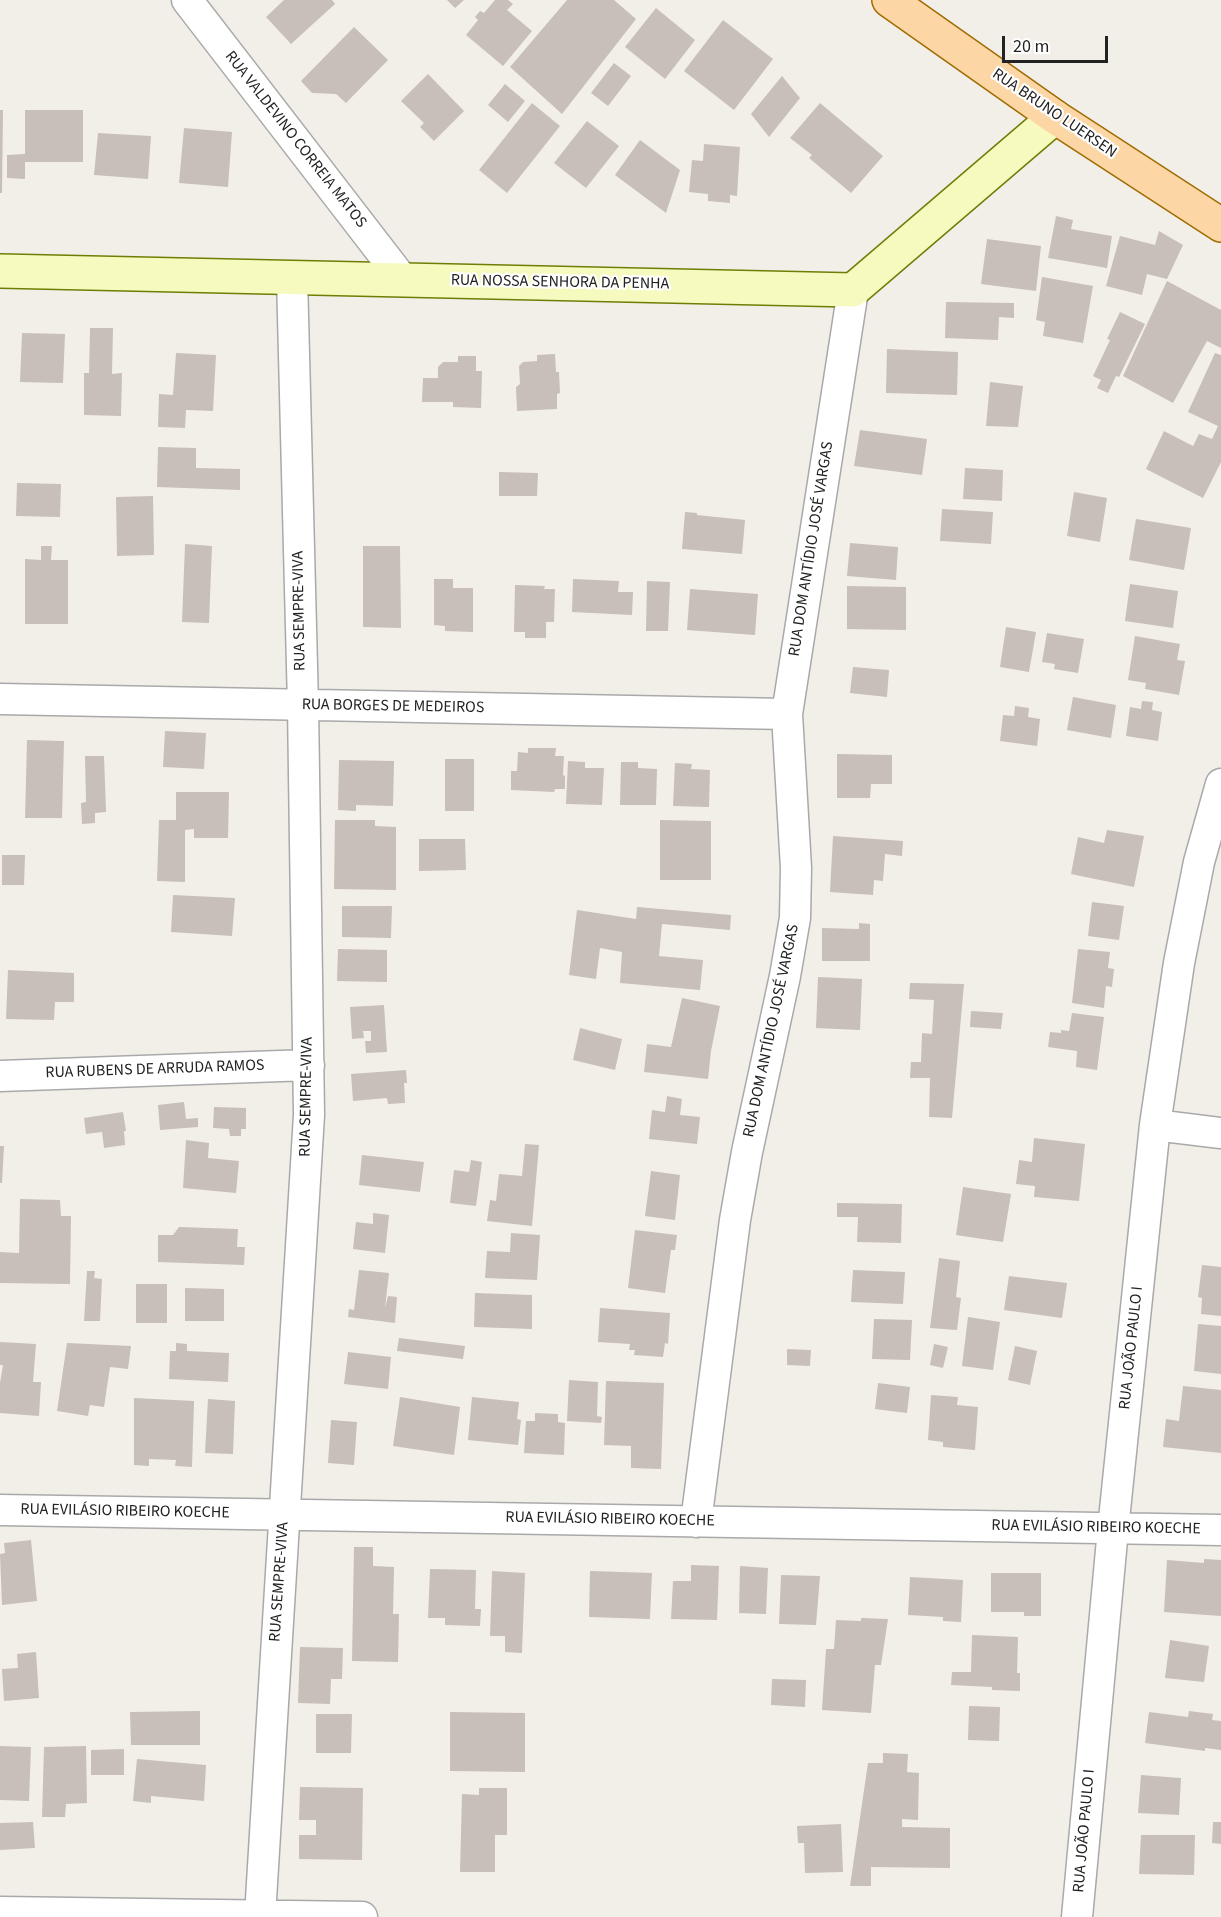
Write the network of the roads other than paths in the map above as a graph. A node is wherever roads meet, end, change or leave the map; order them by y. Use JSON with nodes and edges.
{"nodes":[{"id":1,"x":187,"y":0,"type":"edge"},
{"id":2,"x":889,"y":0,"type":"edge"},
{"id":3,"x":1055,"y":117,"type":"junction"},
{"id":4,"x":1221,"y":225,"type":"edge"},
{"id":5,"x":0,"y":271,"type":"edge"},
{"id":6,"x":292,"y":277,"type":"junction"},
{"id":7,"x":403,"y":280,"type":"junction"},
{"id":8,"x":853,"y":290,"type":"junction"},
{"id":9,"x":0,"y":699,"type":"edge"},
{"id":10,"x":303,"y":705,"type":"junction"},
{"id":11,"x":787,"y":714,"type":"junction"},
{"id":12,"x":1221,"y":784,"type":"edge"},
{"id":13,"x":309,"y":1065,"type":"junction"},
{"id":14,"x":0,"y":1076,"type":"edge"},
{"id":15,"x":1155,"y":1125,"type":"junction"},
{"id":16,"x":1221,"y":1133,"type":"edge"},
{"id":17,"x":0,"y":1510,"type":"edge"},
{"id":18,"x":285,"y":1515,"type":"junction"},
{"id":19,"x":696,"y":1522,"type":"junction"},
{"id":20,"x":1113,"y":1528,"type":"junction"},
{"id":21,"x":1221,"y":1530,"type":"edge"},
{"id":22,"x":0,"y":1912,"type":"edge"},
{"id":23,"x":260,"y":1916,"type":"edge"},
{"id":24,"x":362,"y":1917,"type":"edge"},
{"id":25,"x":1077,"y":1917,"type":"edge"}],
"edges":[{"from":1,"to":7,"type":"street","name":"RUA VALDEVINO CORREIA MATOS"},
{"from":2,"to":3,"type":"main road","name":"RUA BRUNO LUERSEN"},
{"from":3,"to":4,"type":"main road","name":"RUA BRUNO LUERSEN"},
{"from":3,"to":8,"type":"street"},
{"from":5,"to":6,"type":"street","name":"RUA NOSSA SENHORA DA PENHA"},
{"from":6,"to":7,"type":"street","name":"RUA NOSSA SENHORA DA PENHA"},
{"from":6,"to":10,"type":"street","name":"RUA SEMPRE-VIVA"},
{"from":7,"to":8,"type":"street","name":"RUA NOSSA SENHORA DA PENHA"},
{"from":8,"to":11,"type":"street","name":"RUA DOM ANTÍDIO JOSÉ VARGAS"},
{"from":9,"to":10,"type":"street","name":"RUA BORGES DE MEDEIROS"},
{"from":10,"to":11,"type":"street","name":"RUA BORGES DE MEDEIROS"},
{"from":10,"to":13,"type":"street","name":"RUA SEMPRE-VIVA"},
{"from":11,"to":19,"type":"street","name":"RUA DOM ANTÍDIO JOSÉ VARGAS"},
{"from":12,"to":15,"type":"street","name":"RUA JOÃO PAULO I"},
{"from":13,"to":14,"type":"street","name":"RUA RUBENS DE ARRUDA RAMOS"},
{"from":13,"to":18,"type":"street","name":"RUA SEMPRE-VIVA"},
{"from":15,"to":16,"type":"street"},
{"from":15,"to":20,"type":"street","name":"RUA JOÃO PAULO I"},
{"from":17,"to":18,"type":"street","name":"RUA EVILÁSIO RIBEIRO KOECHE"},
{"from":18,"to":19,"type":"street","name":"RUA EVILÁSIO RIBEIRO KOECHE"},
{"from":18,"to":23,"type":"street","name":"RUA SEMPRE-VIVA"},
{"from":19,"to":20,"type":"street","name":"RUA EVILÁSIO RIBEIRO KOECHE"},
{"from":20,"to":21,"type":"street","name":"RUA EVILÁSIO RIBEIRO KOECHE"},
{"from":20,"to":25,"type":"street","name":"RUA JOÃO PAULO I"},
{"from":22,"to":23,"type":"street"},
{"from":23,"to":24,"type":"street"}]}
